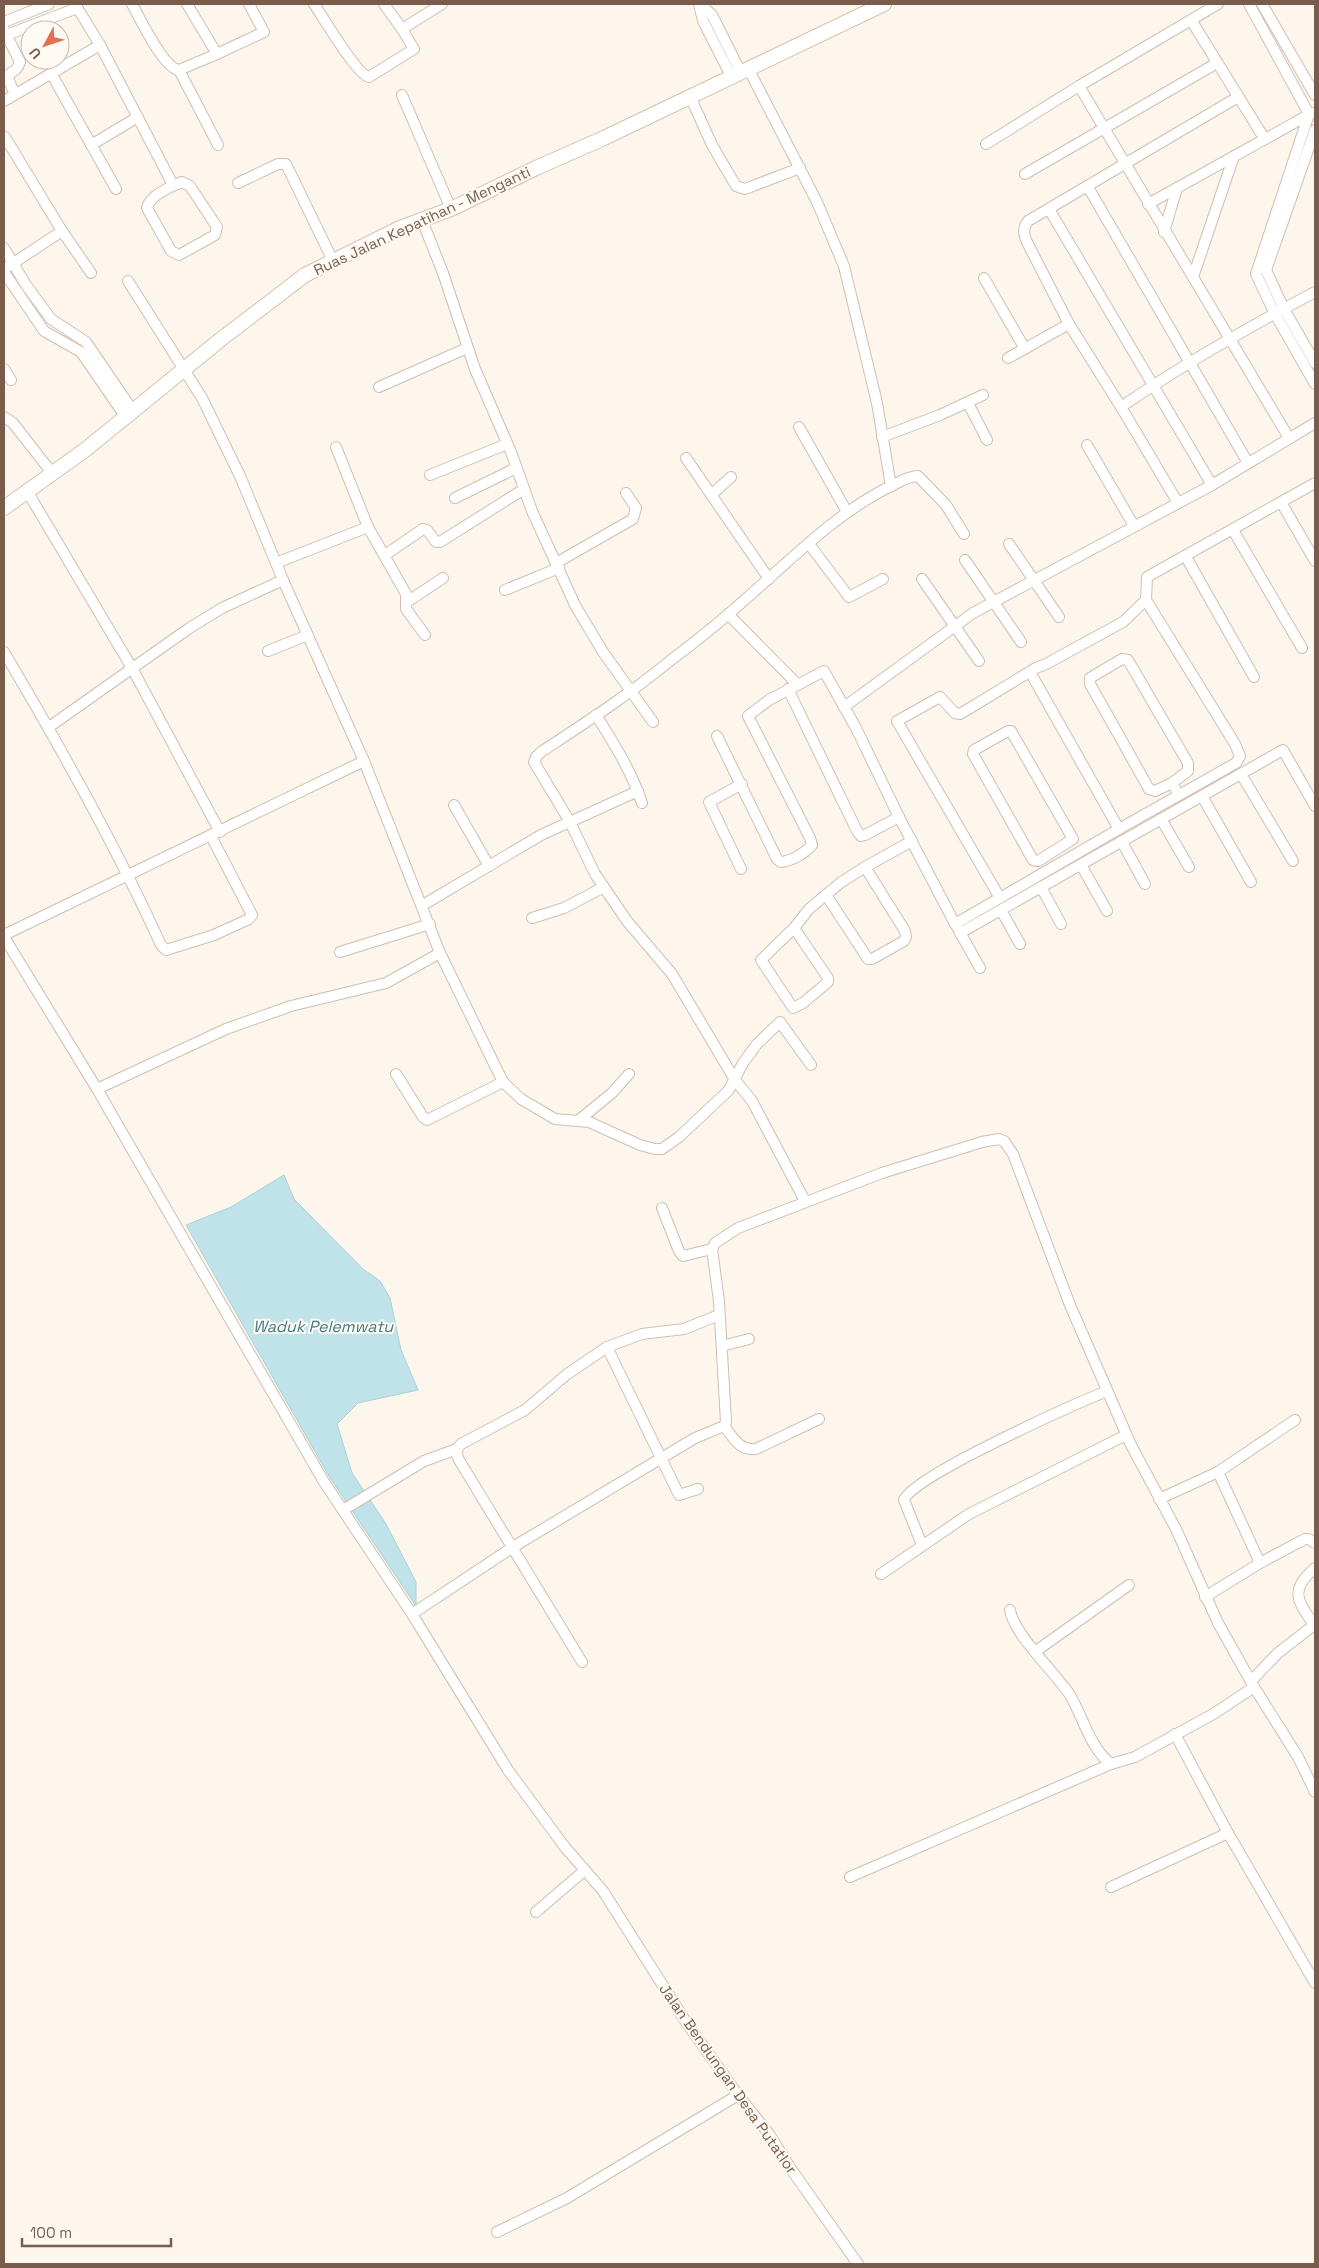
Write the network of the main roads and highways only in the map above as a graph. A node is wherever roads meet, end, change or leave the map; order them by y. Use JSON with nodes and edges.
{"nodes":[{"id":1,"x":884,"y":4,"type":"edge"},
{"id":2,"x":4,"y":508,"type":"edge"}],
"edges":[{"from":1,"to":2,"type":"main road","name":"Ruas Jalan Kepatihan - Menganti"}]}
